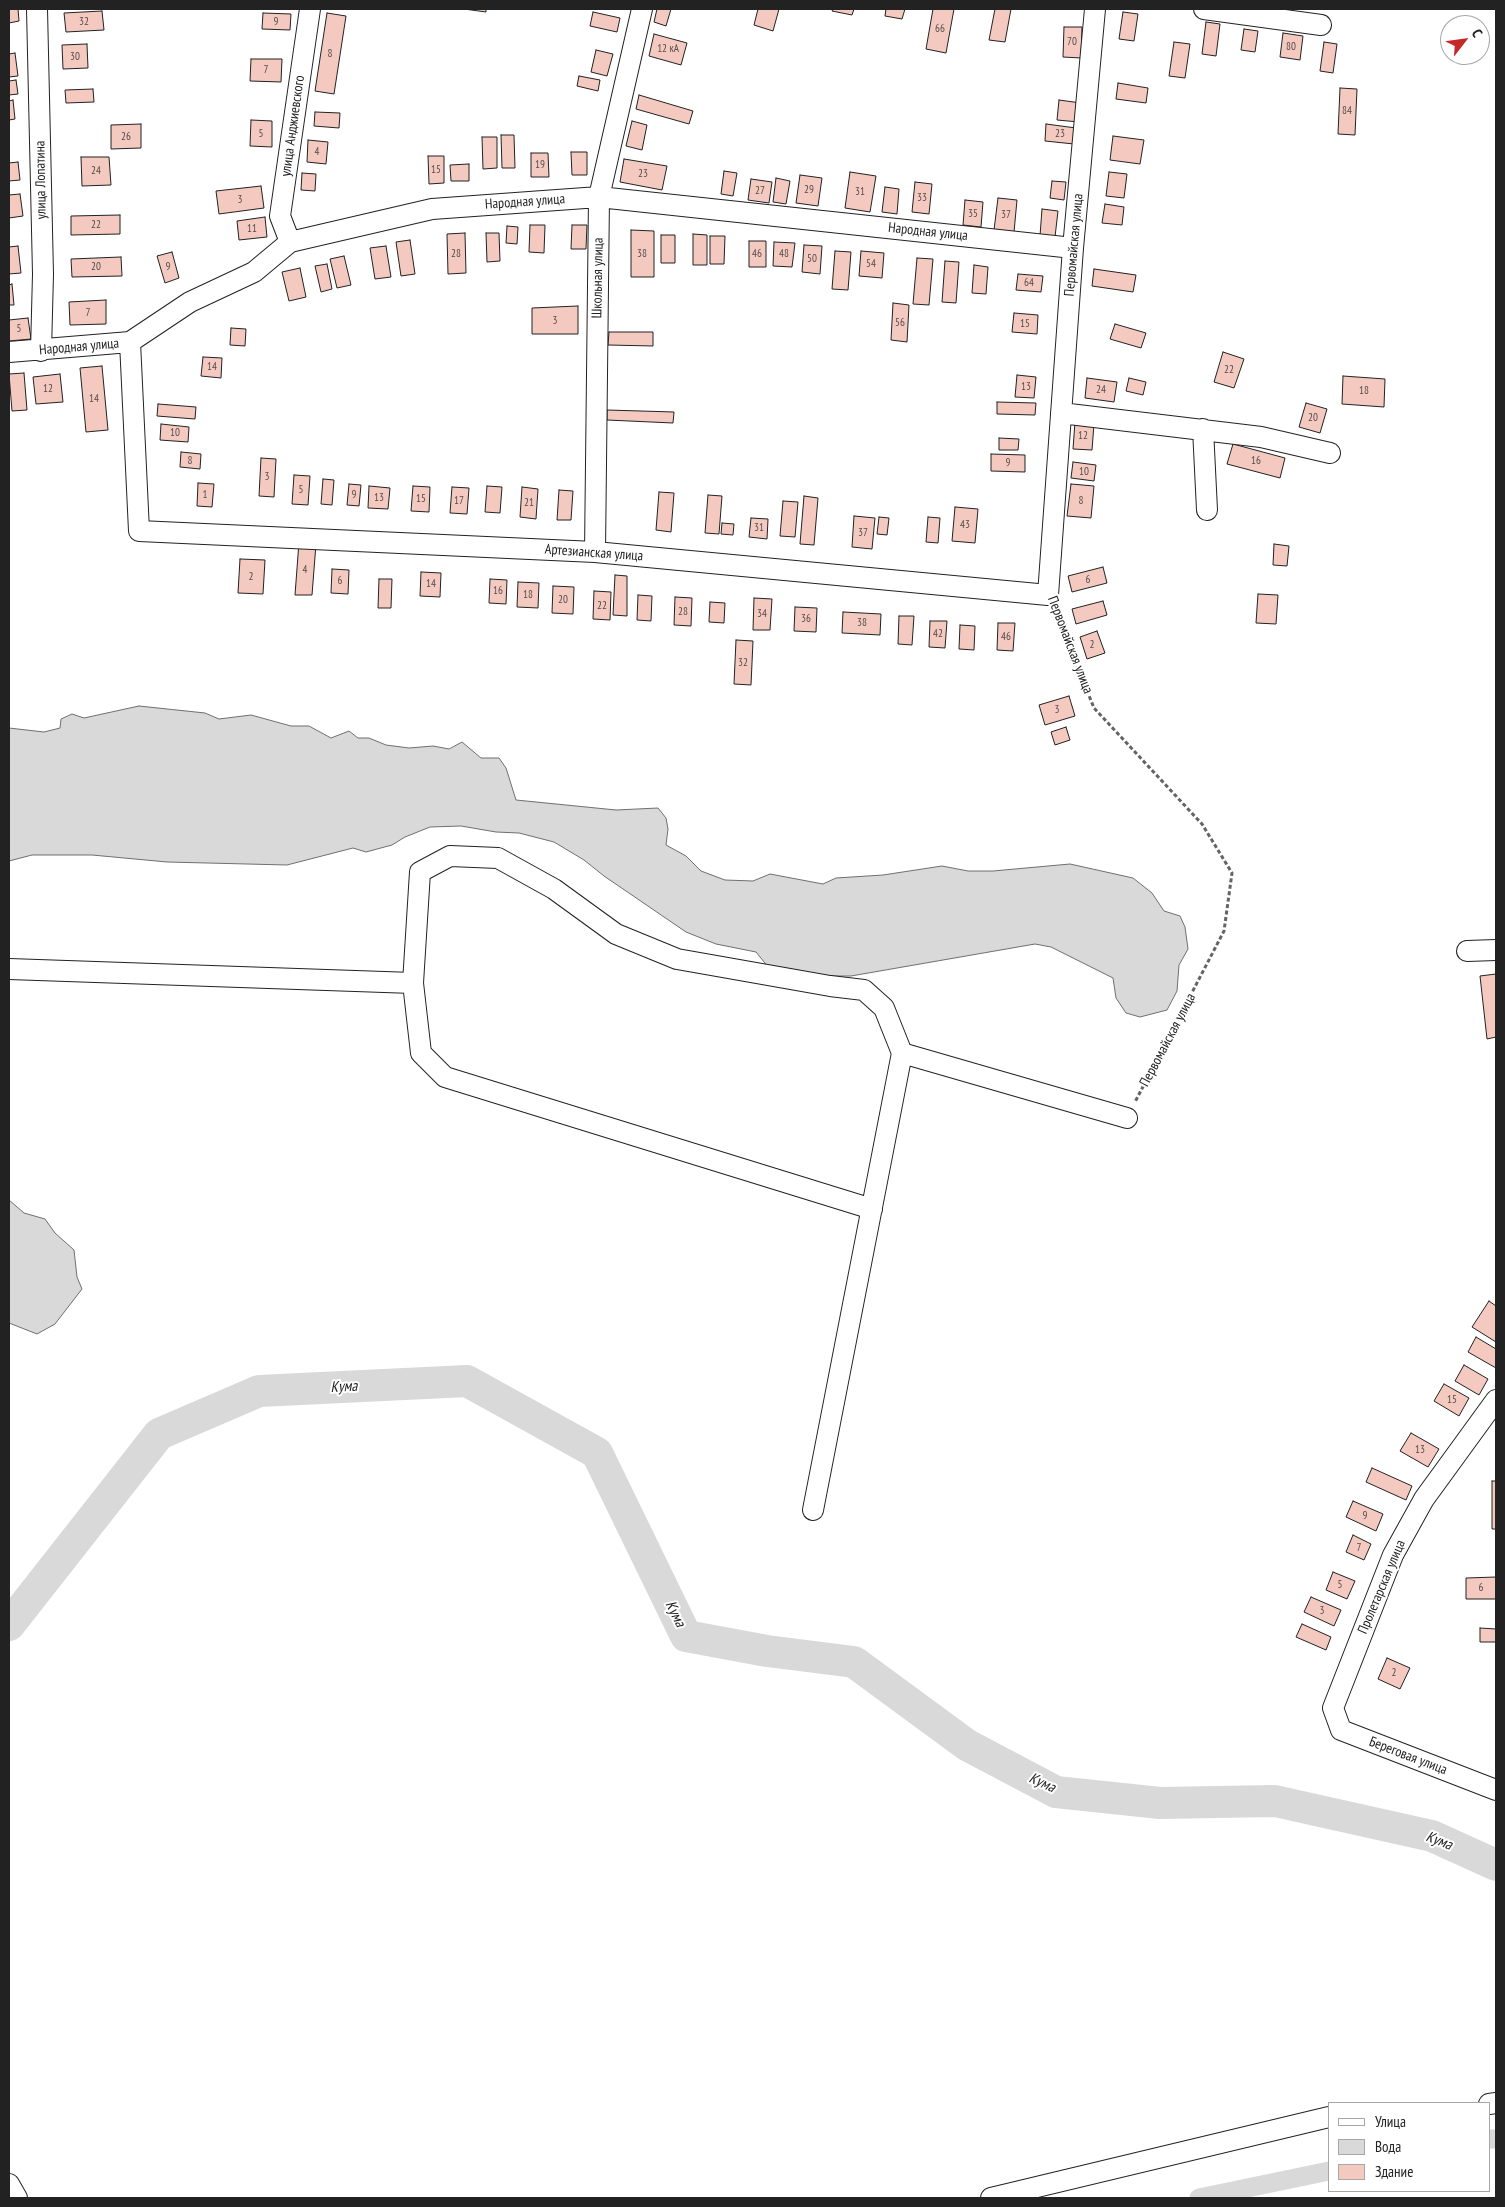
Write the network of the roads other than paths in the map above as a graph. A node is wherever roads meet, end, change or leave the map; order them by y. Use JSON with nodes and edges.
{"nodes":[{"id":1,"x":37,"y":9,"type":"edge"},
{"id":2,"x":310,"y":9,"type":"edge"},
{"id":3,"x":642,"y":9,"type":"edge"},
{"id":4,"x":1095,"y":9,"type":"edge"},
{"id":5,"x":1204,"y":9,"type":"edge"},
{"id":6,"x":1320,"y":25,"type":"dead end"},
{"id":7,"x":599,"y":197,"type":"junction"},
{"id":8,"x":290,"y":242,"type":"junction"},
{"id":9,"x":1073,"y":248,"type":"junction"},
{"id":10,"x":130,"y":342,"type":"junction"},
{"id":11,"x":41,"y":351,"type":"junction"},
{"id":12,"x":9,"y":352,"type":"edge"},
{"id":13,"x":1061,"y":413,"type":"junction"},
{"id":14,"x":1203,"y":430,"type":"junction"},
{"id":15,"x":1330,"y":453,"type":"dead end"},
{"id":16,"x":1207,"y":510,"type":"dead end"},
{"id":17,"x":595,"y":552,"type":"junction"},
{"id":18,"x":1048,"y":595,"type":"joint"},
{"id":19,"x":1496,"y":950,"type":"edge"},
{"id":20,"x":1467,"y":951,"type":"dead end"},
{"id":21,"x":9,"y":970,"type":"edge"},
{"id":22,"x":413,"y":984,"type":"junction"},
{"id":23,"x":902,"y":1053,"type":"junction"},
{"id":24,"x":1127,"y":1118,"type":"road end"},
{"id":25,"x":872,"y":1209,"type":"junction"},
{"id":26,"x":1496,"y":1400,"type":"edge"},
{"id":27,"x":813,"y":1510,"type":"dead end"},
{"id":28,"x":1333,"y":1708,"type":"joint"},
{"id":29,"x":1496,"y":1790,"type":"edge"},
{"id":30,"x":1328,"y":2117,"type":"edge"},
{"id":31,"x":9,"y":2184,"type":"edge"},
{"id":32,"x":17,"y":2198,"type":"edge"},
{"id":33,"x":991,"y":2198,"type":"edge"}],
"edges":[{"from":1,"to":11,"type":"street","name":"улица Лопатина"},
{"from":2,"to":8,"type":"street","name":"улица Анджиевского"},
{"from":3,"to":7,"type":"street","name":"Школьная улица"},
{"from":4,"to":9,"type":"street","name":"Первомайская улица"},
{"from":5,"to":6,"type":"street"},
{"from":7,"to":8,"type":"street","name":"Народная улица"},
{"from":7,"to":9,"type":"street","name":"Народная улица"},
{"from":7,"to":17,"type":"street","name":"Школьная улица"},
{"from":8,"to":10,"type":"street","name":"Народная улица"},
{"from":9,"to":13,"type":"street","name":"Первомайская улица"},
{"from":10,"to":11,"type":"street","name":"Народная улица"},
{"from":10,"to":17,"type":"street","name":"Артезианская улица"},
{"from":11,"to":12,"type":"street","name":"Народная улица"},
{"from":13,"to":14,"type":"street"},
{"from":13,"to":18,"type":"street","name":"Первомайская улица"},
{"from":14,"to":15,"type":"street"},
{"from":14,"to":16,"type":"street"},
{"from":17,"to":18,"type":"street","name":"Артезианская улица"},
{"from":19,"to":20,"type":"street"},
{"from":21,"to":22,"type":"street"},
{"from":22,"to":23,"type":"street"},
{"from":22,"to":25,"type":"street"},
{"from":23,"to":24,"type":"street"},
{"from":23,"to":25,"type":"street"},
{"from":25,"to":27,"type":"street"},
{"from":26,"to":28,"type":"street","name":"Пролетарская улица"},
{"from":28,"to":29,"type":"street","name":"Береговая улица"},
{"from":30,"to":33,"type":"street"},
{"from":31,"to":32,"type":"street"}]}
